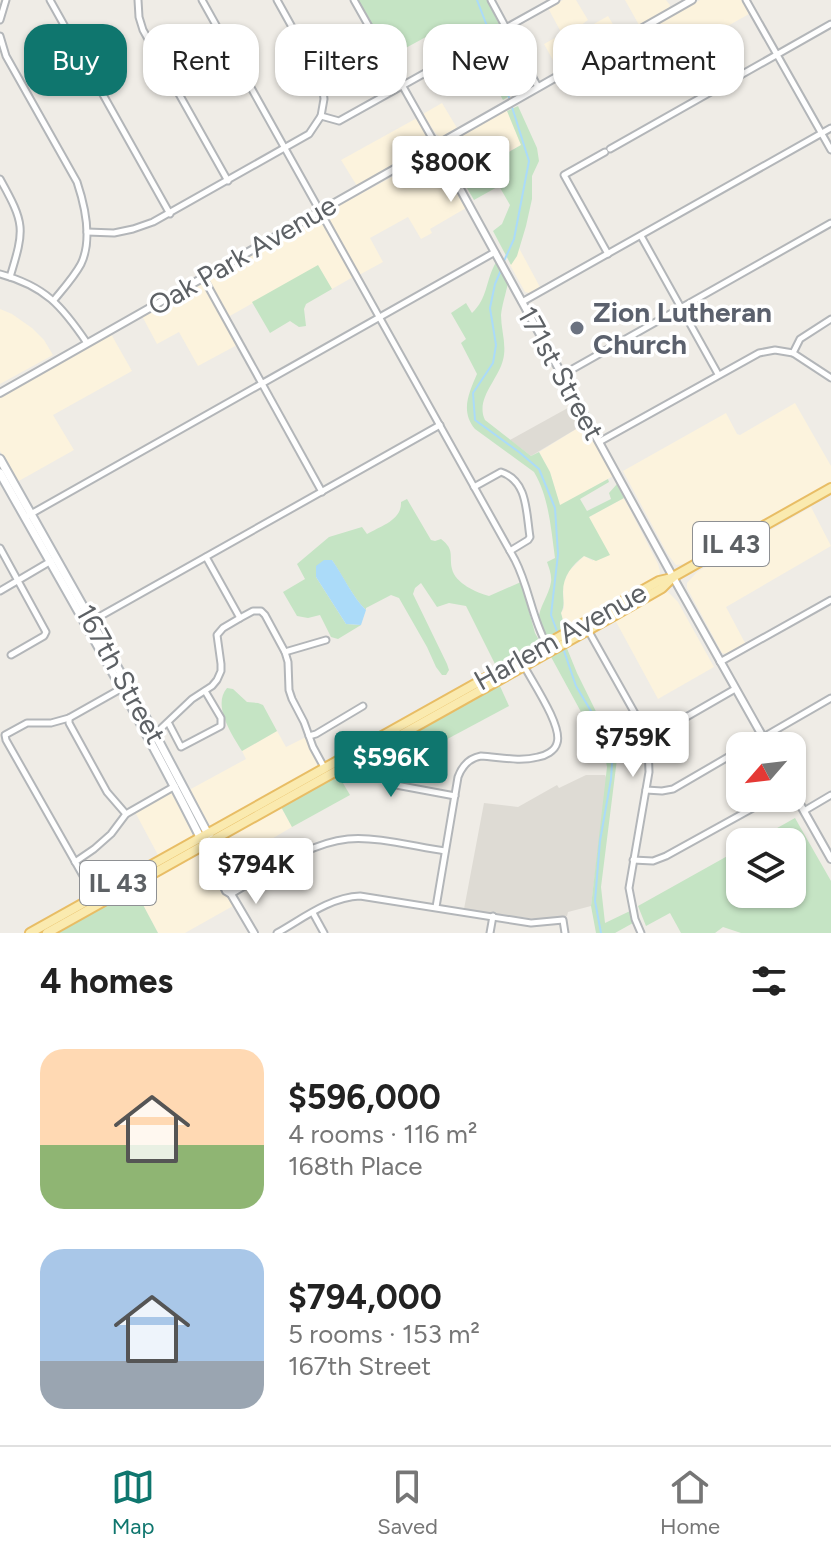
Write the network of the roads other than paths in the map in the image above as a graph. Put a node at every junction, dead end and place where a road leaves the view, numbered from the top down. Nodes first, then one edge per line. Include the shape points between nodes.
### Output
1 (6, 0) edge
2 (50, 0) edge
3 (138, 0) edge
4 (202, 0) edge
5 (277, 0) edge
6 (354, 0) edge
7 (491, 0) edge
8 (556, 0) edge
9 (692, 0) edge
10 (746, 0) edge
11 (0, 20) edge
12 (368, 24) edge
13 (504, 24) edge
14 (513, 24) edge
15 (831, 24) edge
16 (0, 36) edge
17 (777, 55) junction
18 (538, 87) joint
19 (407, 94) edge
20 (383, 96) edge
21 (321, 116) junction
22 (831, 128) edge
23 (822, 134) junction
24 (436, 145) junction
25 (285, 149) junction
26 (831, 150) edge
27 (0, 179) edge
28 (228, 181) junction
29 (320, 211) junction
30 (170, 214) junction
31 (831, 223) edge
32 (87, 232) junction
33 (641, 236) junction
34 (495, 252) junction
35 (608, 254) junction
36 (199, 270) dead end
37 (0, 274) edge
38 (10, 277) junction
39 (204, 277) junction
40 (54, 300) junction
41 (522, 302) junction
42 (681, 309) junction
43 (380, 318) junction
44 (831, 319) edge
45 (87, 343) junction
46 (793, 353) junction
47 (562, 375) junction
48 (718, 375) junction
49 (831, 378) edge
50 (263, 384) junction
51 (0, 393) edge
52 (440, 425) junction
53 (599, 442) junction
54 (0, 459) edge
55 (0, 473) edge
56 (474, 487) junction
57 (831, 488) edge
58 (322, 492) junction
59 (28, 516) junction
60 (0, 548) edge
61 (510, 551) junction
62 (206, 557) junction
63 (54, 560) junction
64 (673, 577) junction
65 (18, 580) junction
66 (0, 591) edge
67 (831, 600) edge
68 (240, 618) junction
69 (88, 622) junction
70 (586, 626) junction
71 (326, 640) dead end
72 (557, 642) junction
73 (285, 652) junction
74 (11, 655) dead end
75 (522, 662) junction
76 (720, 662) junction
77 (125, 686) junction
78 (735, 689) junction
79 (205, 691) junction
80 (831, 698) edge
81 (363, 706) dead end
82 (69, 718) junction
83 (169, 724) junction
84 (760, 732) edge
85 (772, 732) edge
86 (309, 736) junction
87 (152, 737) junction
88 (647, 737) junction
89 (366, 748) junction
90 (726, 758) edge
91 (326, 771) junction
92 (178, 784) junction
93 (646, 790) junction
94 (831, 795) edge
95 (455, 796) junction
96 (806, 810) edge
97 (746, 812) edge
98 (805, 812) edge
99 (126, 814) junction
100 (205, 839) junction
101 (445, 851) junction
102 (831, 859) edge
103 (633, 860) junction
104 (75, 862) junction
105 (90, 888) dead end
106 (231, 894) junction
107 (436, 907) junction
108 (313, 913) junction
109 (493, 916) junction
110 (30, 933) edge
111 (47, 933) edge
112 (254, 933) edge
113 (277, 933) edge
114 (324, 933) edge
115 (490, 933) edge
116 (565, 933) edge
117 (641, 933) edge

1 - 11 street
2 - 30 street
3 - 28 street via 143,30
4 - 25 street
5 - 21 street via 320,77
6 - 12 street, 171st Street
7 - 13 street
8 - 14 street
9 - 18 street, Oak Park Avenue
10 - 17 street
15 - 17 street
16 - 32 street via 6,56 77,182
17 - 23 street
17 - 35 street via 564,175
18 - 24 street, Oak Park Avenue
19 - 24 street, 171st Street
20 - 21 street via 339,121
21 - 25 street via 309,134
22 - 23 street
23 - 26 street
23 - 33 street
24 - 29 street, Oak Park Avenue
24 - 34 street, 171st Street
25 - 28 street
25 - 29 street
27 - 38 street via 21,226
28 - 30 street
29 - 39 street, Oak Park Avenue
29 - 43 street
30 - 32 street via 124,231
31 - 42 street
32 - 40 street via 83,261
33 - 35 street
33 - 42 street
34 - 41 street, 171st Street
34 - 43 street
35 - 41 street
36 - 39 street
37 - 38 street
38 - 40 street
39 - 45 street, Oak Park Avenue
39 - 50 street
40 - 45 street
41 - 47 street, 171st Street
42 - 47 street
42 - 48 street
43 - 50 street
43 - 52 street
44 - 46 street via 800,339
45 - 51 street, Oak Park Avenue
46 - 48 street via 759,353
46 - 49 street
47 - 53 street, 171st Street
48 - 53 street
50 - 58 street
50 - 59 street
52 - 56 street
52 - 58 street
53 - 64 street, 171st Street
54 - 59 main road, 167th Street
55 - 59 main road, 167th Street
56 - 61 street
56 - 61 street via 505,472 523,491 530,537
57 - 64 main road, Harlem Avenue / IL 43
58 - 62 street
59 - 63 main road, 167th Street
60 - 65 street
61 - 72 street via 538,627
62 - 68 street
62 - 69 street
63 - 65 street
63 - 69 main road, 167th Street
64 - 70 main road, Harlem Avenue / IL 43
64 - 76 street, 171st Street
65 - 66 street
65 - 74 street via 46,632
67 - 76 street
68 - 73 street via 263,612
68 - 79 street via 217,635 221,671
69 - 77 main road, 167th Street
70 - 72 main road, Harlem Avenue / IL 43
70 - 88 street
71 - 73 street
72 - 75 main road, Harlem Avenue / IL 43
73 - 86 street via 289,690
75 - 89 main road, Harlem Avenue / IL 43
75 - 95 street via 561,743 527,759 475,757 463,767
76 - 78 street, 171st Street
77 - 82 street
77 - 87 main road, 167th Street
78 - 84 street, 171st Street
78 - 88 street
79 - 83 street
79 - 83 street via 221,726 181,747
80 - 85 street
81 - 86 street
82 - 99 street via 107,792
82 - 104 street via 27,723 5,735
83 - 87 street
86 - 91 street
87 - 92 main road, 167th Street
88 - 93 street
89 - 91 main road, Harlem Avenue / IL 43
89 - 95 street via 380,772 396,785
90 - 93 street via 673,789
91 - 100 main road, Harlem Avenue / IL 43
92 - 99 street
92 - 100 main road, 167th Street
93 - 103 street
94 - 96 street
95 - 101 street
97 - 103 street via 666,856
98 - 102 street
99 - 104 street via 111,834
100 - 106 street, 167th Street
100 - 110 main road, Harlem Avenue / IL 43
100 - 111 main road, Harlem Avenue / IL 43
101 - 106 street via 370,840 335,841
101 - 107 street
103 - 117 street via 630,897
104 - 105 street
106 - 112 street, 167th Street
107 - 108 street via 353,896
107 - 109 street
108 - 113 street
108 - 114 street
109 - 115 street
109 - 116 street via 531,923 563,920

